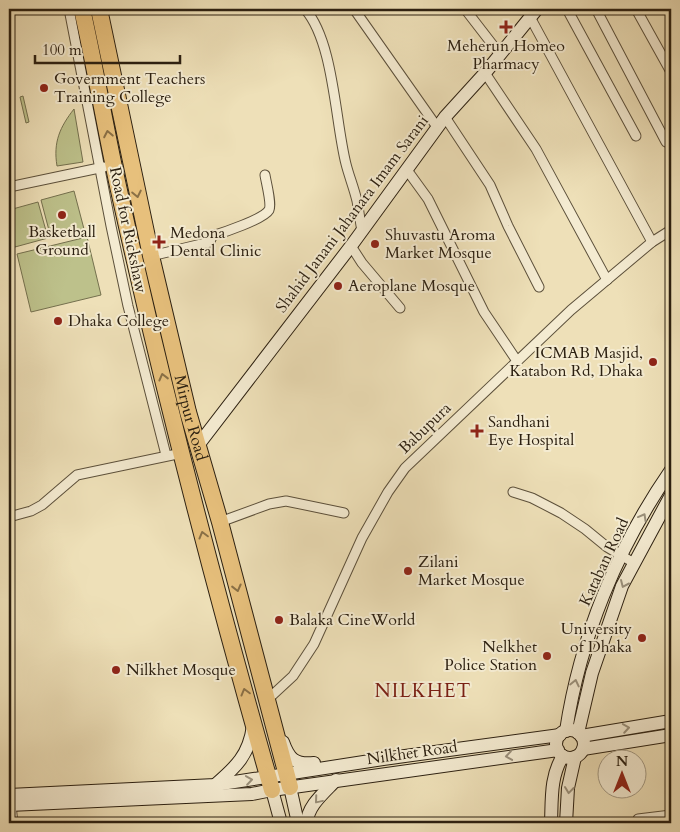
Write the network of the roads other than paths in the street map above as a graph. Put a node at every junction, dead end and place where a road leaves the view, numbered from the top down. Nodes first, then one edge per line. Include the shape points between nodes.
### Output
1 (69, 9) edge
2 (82, 9) edge
3 (99, 9) edge
4 (305, 9) edge
5 (354, 9) edge
6 (465, 9) edge
7 (567, 9) edge
8 (596, 9) edge
9 (636, 9) edge
10 (534, 13) edge
11 (499, 53) junction
12 (671, 72) edge
13 (485, 73) junction
14 (441, 122) junction
15 (636, 136) dead end
16 (666, 142) dead end
17 (130, 161) junction
18 (106, 167) junction
19 (407, 170) junction
20 (265, 175) dead end
21 (9, 187) edge
22 (671, 230) edge
23 (362, 231) junction
24 (652, 242) junction
25 (351, 246) junction
26 (151, 256) junction
27 (607, 280) junction
28 (539, 287) dead end
29 (400, 308) dead end
30 (517, 361) junction
31 (198, 444) junction
32 (174, 454) junction
33 (671, 470) edge
34 (513, 492) dead end
35 (671, 495) edge
36 (344, 513) dead end
37 (9, 517) edge
38 (220, 522) junction
39 (621, 556) junction
40 (634, 563) junction
41 (267, 704) junction
42 (671, 721) edge
43 (253, 723) junction
44 (571, 734) junction
45 (671, 735) edge
46 (569, 753) junction
47 (383, 759) junction
48 (288, 780) junction
49 (336, 780) junction
50 (270, 783) junction
51 (215, 785) junction
52 (9, 801) edge
53 (671, 815) edge
54 (638, 820) dead end
55 (13, 823) edge
56 (281, 823) edge
57 (298, 823) edge
58 (307, 823) edge
59 (551, 823) edge
60 (566, 823) edge

1 - 18 street, Road for Rickshaw
18 -> 2 highway, Mirpur Road
3 - 17 highway, Mirpur Road
4 - 23 street via 320,37 331,77
5 - 14 street
6 - 11 street
7 - 15 street
8 - 16 street
9 - 12 street
10 - 11 main road, Shahid Janani Jahanara Imam Sarani
10 - 24 street
11 - 13 main road, Shahid Janani Jahanara Imam Sarani
13 - 14 main road, Shahid Janani Jahanara Imam Sarani
13 - 27 street via 536,149
14 - 19 main road, Shahid Janani Jahanara Imam Sarani
14 - 28 street via 490,186
17 - 18 highway
17 -> 26 highway, Mirpur Road
18 - 21 street
18 - 32 highway, Mirpur Road
19 - 23 main road, Shahid Janani Jahanara Imam Sarani
19 - 30 street via 428,199 484,312
20 - 26 street via 270,205 264,215 212,236 210,242
22 - 24 street, Babupura
23 - 25 main road, Shahid Janani Jahanara Imam Sarani
24 - 27 street, Babupura
25 - 29 street
25 - 31 main road, Shahid Janani Jahanara Imam Sarani
26 - 31 highway, Mirpur Road
27 - 30 street, Babupura
30 - 41 street, Babupura via 396,480 362,538 314,644 293,676
31 - 38 highway, Mirpur Road
32 - 37 street via 77,475 42,505
43 -> 32 highway, Mirpur Road
39 -> 33 main road, Kataban Road
34 - 39 street via 562,513
35 - 40 main road, Kataban Road
36 - 38 street via 286,501
38 -> 41 highway, Mirpur Road
39 - 40 street
44 -> 39 main road, Kataban Road via 575,683 602,597
40 -> 44 main road, Kataban Road via 622,586
41 - 47 main road via 275,714 284,744 294,761 305,764 373,756
41 - 48 highway, Mirpur Road
44 -> 42 main road, Nilkhet Road
43 - 50 highway, Mirpur Road
43 - 51 main road via 241,762
44 - 46 main road via 557,742
44 - 46 main road via 584,742
44 - 47 main road, Nilkhet Road
45 - 46 main road, Nilkhet Road
46 -> 49 main road, Nilkhet Road
46 - 59 main road via 558,763 552,786
46 -> 60 main road
47 - 48 main road, Nilkhet Road
48 - 49 main road, Nilkhet Road
48 - 50 main road, Nilkhet Road
48 - 57 main road, Mirpur Road
49 -> 58 main road via 314,803
51 -> 50 main road
50 - 52 main road via 252,794
50 - 56 main road, Mirpur Road
51 - 52 main road
52 - 55 street
53 - 54 street

